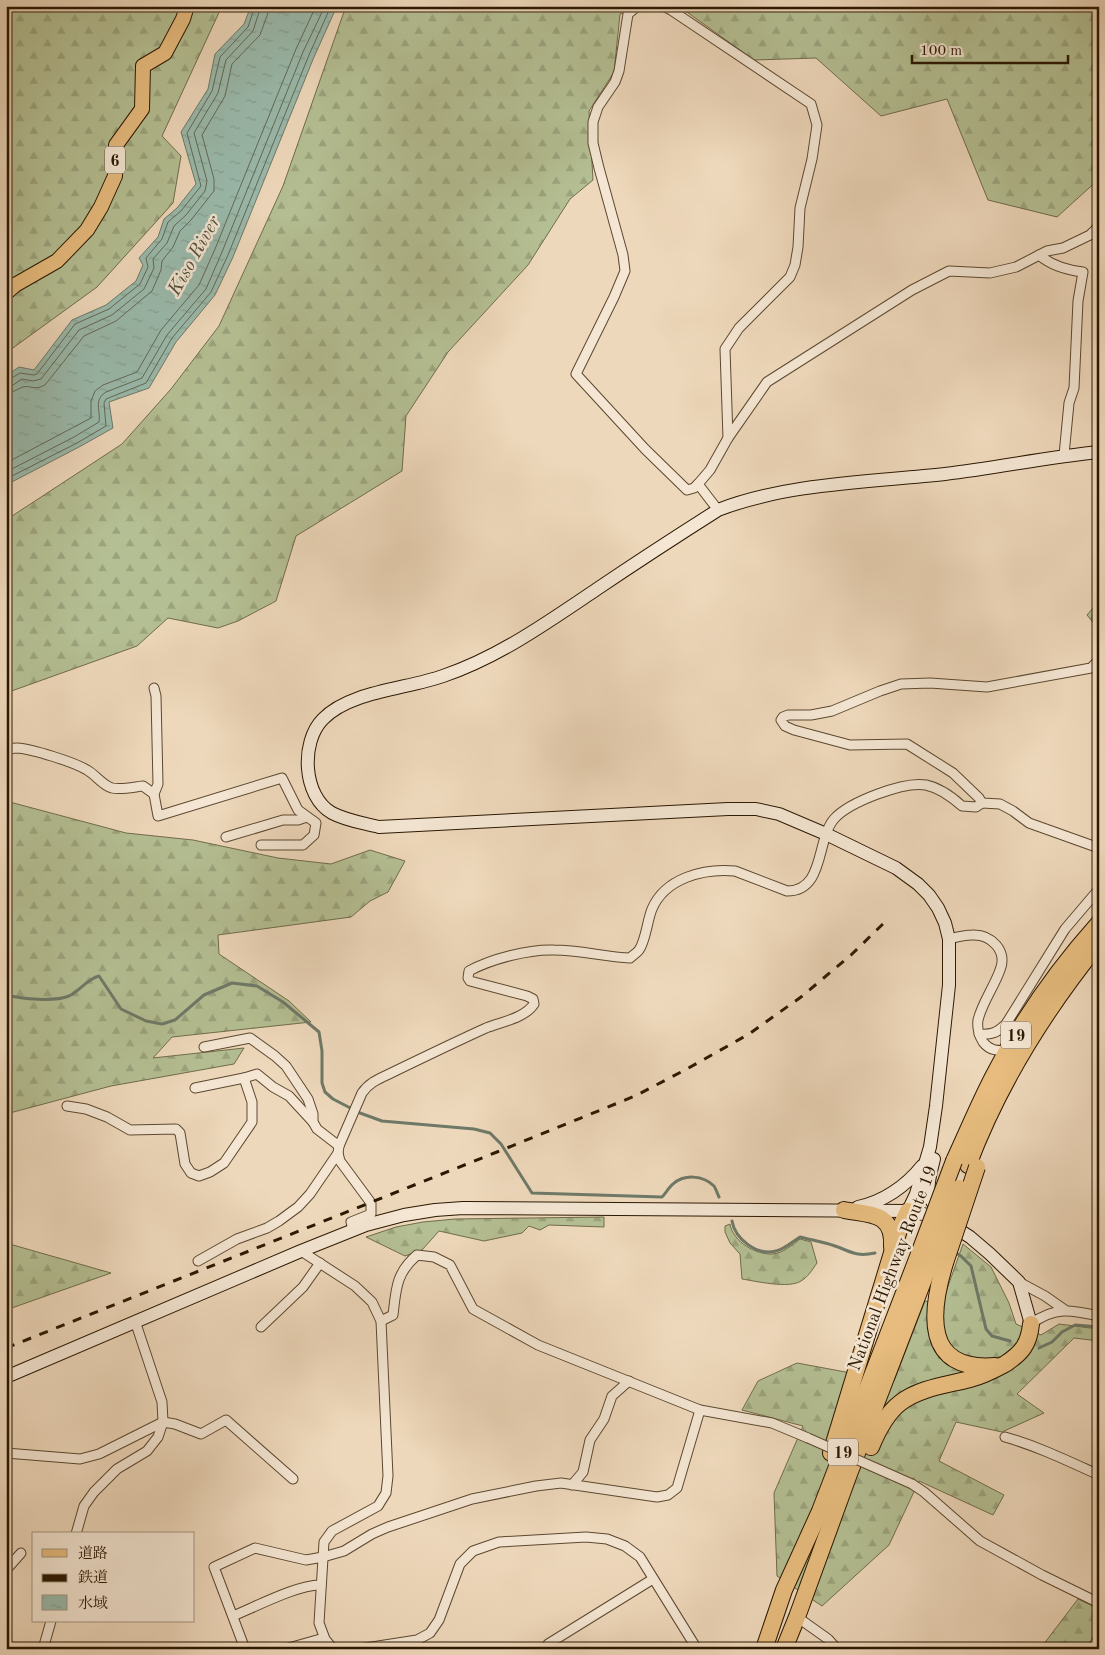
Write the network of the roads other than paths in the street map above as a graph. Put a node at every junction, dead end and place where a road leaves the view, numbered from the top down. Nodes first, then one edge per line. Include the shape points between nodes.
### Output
1 (187, 6) edge
2 (639, 6) edge
3 (663, 6) edge
4 (1099, 226) edge
5 (1039, 255) junction
6 (6, 293) edge
7 (728, 438) junction
8 (1099, 452) edge
9 (1064, 455) junction
10 (698, 484) junction
11 (718, 510) junction
12 (1099, 660) edge
13 (154, 688) dead end
14 (6, 752) edge
15 (154, 794) junction
16 (982, 804) junction
17 (331, 813) junction
18 (307, 817) junction
19 (316, 823) junction
20 (826, 834) junction
21 (226, 837) dead end
22 (261, 845) dead end
23 (1099, 848) edge
24 (1099, 888) edge
25 (1099, 923) edge
26 (949, 938) junction
27 (1099, 943) edge
28 (979, 1034) junction
29 (204, 1048) dead end
30 (1008, 1050) junction
31 (244, 1078) junction
32 (195, 1088) dead end
33 (66, 1106) dead end
34 (313, 1122) junction
35 (930, 1147) junction
36 (338, 1149) junction
37 (926, 1162) junction
38 (966, 1164) junction
39 (844, 1210) junction
40 (908, 1211) junction
41 (353, 1230) junction
42 (975, 1241) junction
43 (301, 1251) junction
44 (892, 1254) junction
45 (932, 1258) junction
46 (198, 1260) dead end
47 (320, 1263) junction
48 (1019, 1282) junction
49 (1065, 1310) junction
50 (1099, 1316) edge
51 (135, 1321) junction
52 (381, 1321) junction
53 (1031, 1324) junction
54 (261, 1327) dead end
55 (1002, 1365) junction
56 (6, 1376) edge
57 (628, 1381) junction
58 (700, 1410) junction
59 (162, 1422) junction
60 (1005, 1437) dead end
61 (6, 1453) edge
62 (1099, 1475) edge
63 (293, 1479) dead end
64 (572, 1485) junction
65 (77, 1532) edge
66 (21, 1553) dead end
67 (323, 1557) junction
68 (6, 1570) edge
69 (814, 1571) junction
70 (653, 1579) junction
71 (321, 1585) junction
72 (784, 1590) junction
73 (1099, 1603) edge
74 (233, 1616) junction
75 (797, 1617) junction
76 (51, 1622) edge
77 (1099, 1637) edge
78 (324, 1638) junction
79 (43, 1649) edge
80 (244, 1649) edge
81 (285, 1649) edge
82 (333, 1649) edge
83 (359, 1649) edge
84 (546, 1649) edge
85 (697, 1649) edge
86 (764, 1649) edge
87 (784, 1649) edge
88 (837, 1649) edge
89 (1092, 1649) edge

1 - 6 main road, 6 via 165,53 144,66 142,109 116,145 115,176 87,230 57,261
2 - 10 street via 628,14 618,71 598,107 594,122 597,160 625,271 576,374 687,490
3 - 7 street via 802,97 811,104 817,124 800,208 795,265 790,276 739,328 725,349
4 - 5 street via 1090,235
5 - 7 street via 1016,267 990,273 949,271 912,290 767,382
5 - 9 street via 1056,266 1083,272 1078,301 1074,388 1069,403
7 - 10 street
8 - 9 street
9 - 11 street via 948,473 797,490 758,497
10 - 11 street
11 - 17 street via 505,648 462,670 345,704 323,719 315,731 308,755 309,782 318,800
12 - 16 street via 1091,668 987,687 901,684 832,712 788,715 781,720 794,730 850,745 907,744 954,773
13 - 15 street via 158,784
14 - 15 street via 16,748 45,755 88,770 115,789 143,786
15 - 18 street via 158,816 282,778 298,810
16 - 20 street via 962,806 937,789 912,784 843,810 832,821
16 - 23 street via 1000,804 1029,823
17 - 19 street
17 - 20 street via 379,827 756,809 779,814
18 - 19 street
18 - 21 street via 283,820
19 - 22 street via 314,835 304,845
20 - 26 street via 896,868 918,884 938,908
20 - 36 street via 812,877 795,891 787,891 735,870 704,872 669,885 652,909 640,949 630,958 552,949 497,960 469,971 470,981 527,996 533,999 534,1004 531,1009 373,1081 362,1094
24 - 28 street via 1065,929 1006,1024 998,1032
25 - 30 highway, National Highway Route 19 / 19 via 1056,974
26 - 28 street via 973,934 986,937 996,943 1001,952 1001,968 978,1021
26 - 35 street via 949,985
27 - 38 highway, National Highway Route 19 / 19 via 1052,1005 1006,1079
28 - 30 street via 990,1048
29 - 34 street via 250,1038 286,1066 308,1099
30 - 38 highway, National Highway Route 19 / 19 via 978,1108
31 - 32 street
31 - 33 street via 252,1102 252,1122 224,1163 199,1176 190,1173 185,1164 180,1133 176,1129 130,1130 86,1109
31 - 34 street via 257,1074 288,1096
34 - 36 street
35 - 37 street
35 - 42 street via 934,1157 929,1184 932,1203 966,1227
36 - 41 street via 340,1161 371,1203 371,1214 351,1222
36 - 46 street via 298,1207 267,1228 237,1239
37 - 39 street via 892,1193 867,1205
37 - 40 street
38 - 45 highway, National Highway Route 19 / 19, bridge
38 - 45 highway, 19, bridge
39 - 40 street
39 - 41 street via 463,1208 404,1215
39 - 44 highway via 875,1216 888,1223 892,1234
40 - 42 street via 945,1221
40 - 44 highway, 19
41 - 43 street
42 - 48 street
43 - 47 street
43 - 51 street
44 - 72 highway, 19 via 830,1456
45 - 55 highway, 19 via 938,1288 934,1307 939,1342 961,1363 983,1367
45 - 69 highway, National Highway Route 19 / 19
45 - 72 highway, National Highway Route 19 / 19
47 - 52 street via 355,1286 372,1302
47 - 54 street via 303,1287
48 - 49 street
48 - 53 street
49 - 50 street
49 - 53 street via 1048,1313
51 - 56 street
51 - 59 street via 162,1402
52 - 57 street via 393,1315 396,1283 406,1264 417,1255 434,1257 450,1265 474,1309 538,1345
52 - 67 street via 388,1476 386,1494 378,1506 332,1531 324,1542
53 - 55 highway via 1027,1341 1018,1355
55 - 69 highway, 19 via 972,1379 912,1395 890,1413 878,1429 844,1519
57 - 58 street
57 - 64 street via 612,1396 604,1419 590,1440 583,1472
58 - 64 street via 677,1488 668,1495 657,1497
58 - 73 street, bridge via 772,1423 912,1484 980,1541
59 - 61 street via 99,1454 80,1459
59 - 63 street via 201,1434 226,1420
59 - 65 street via 158,1436 147,1451 117,1469 94,1492 84,1506
60 - 62 street
64 - 67 street via 536,1486 472,1499 388,1527 344,1551
66 - 68 street
67 - 71 street
67 - 74 street via 306,1560 255,1548 214,1567
69 - 75 highway, National Highway Route 19 / 19
70 - 83 street via 640,1557 607,1539 586,1537 499,1542 473,1551 460,1564 439,1620 430,1633 417,1640
70 - 84 street via 580,1623 548,1644
70 - 85 street
71 - 74 street via 281,1596
71 - 78 street via 319,1623
72 - 86 highway, National Highway Route 19 / 19
74 - 80 street
75 - 87 highway, National Highway Route 19 / 19
75 - 88 street
76 - 79 street
77 - 89 street
78 - 81 street
78 - 82 street

